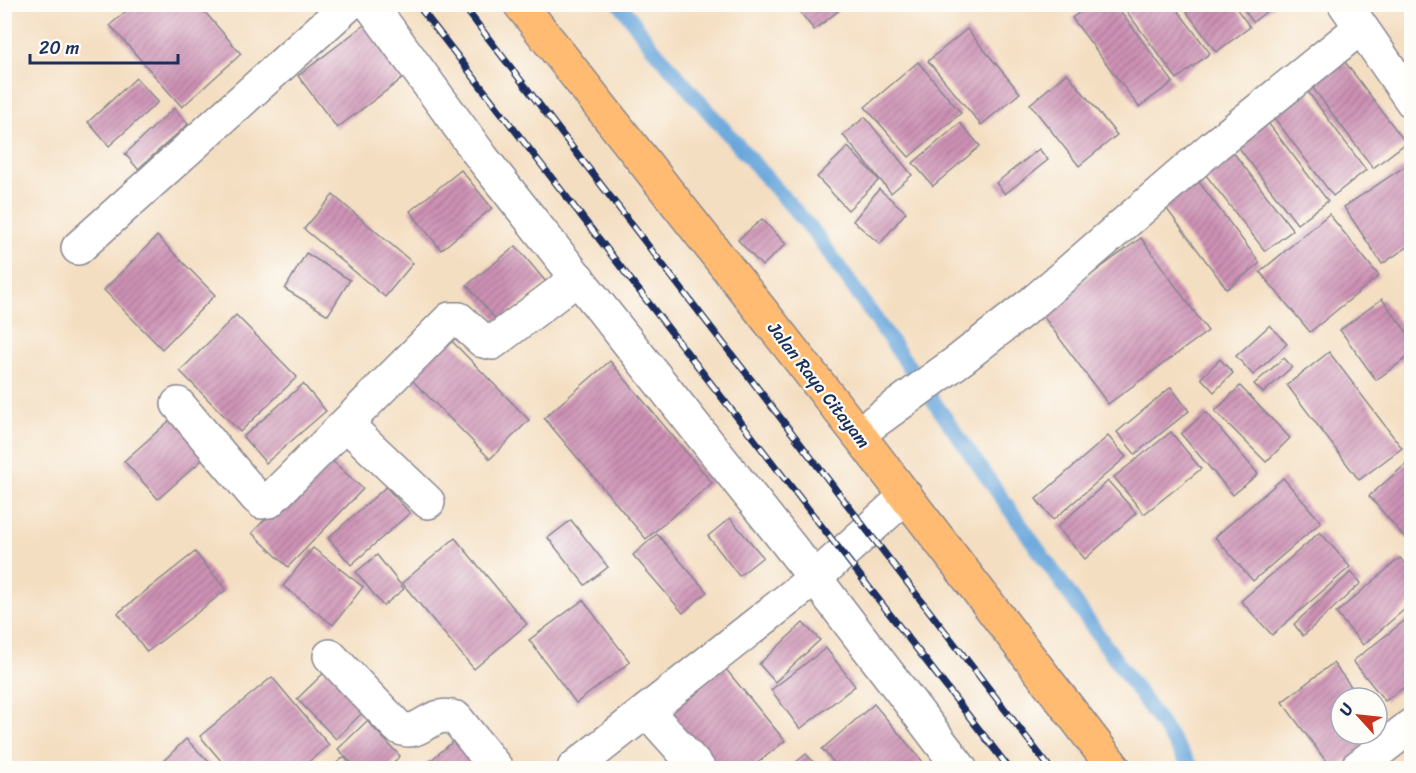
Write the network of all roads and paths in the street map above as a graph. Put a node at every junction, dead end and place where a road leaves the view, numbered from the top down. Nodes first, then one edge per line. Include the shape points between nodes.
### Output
1 (349, 4) edge
2 (370, 4) edge
3 (520, 4) edge
4 (1352, 16) edge
5 (1412, 101) edge
6 (78, 248) dead end
7 (578, 278) junction
8 (178, 404) dead end
9 (346, 424) junction
10 (858, 434) junction
11 (906, 496) junction
12 (428, 502) dead end
13 (814, 578) junction
14 (330, 656) dead end
15 (646, 711) junction
16 (1412, 725) edge
17 (496, 768) edge
18 (574, 768) edge
19 (698, 768) edge
20 (960, 768) edge
21 (1114, 768) edge
22 (1357, 768) edge

1 - 6 street
2 - 7 street via 483,159
3 - 10 main road, Jalan Raya Citayam
4 - 5 street
4 - 10 street via 1215,145 1036,300
7 - 9 street via 492,343 483,341 459,319 450,319
7 - 13 street
8 - 9 street via 262,502 269,501
9 - 12 street
10 - 11 main road, Jalan Raya Citayam
11 - 13 street
11 - 21 main road, Jalan Raya Citayam
13 - 15 street
13 - 20 street
14 - 17 street via 398,727 412,731 436,717 456,718
15 - 18 street
15 - 19 street
16 - 22 street

